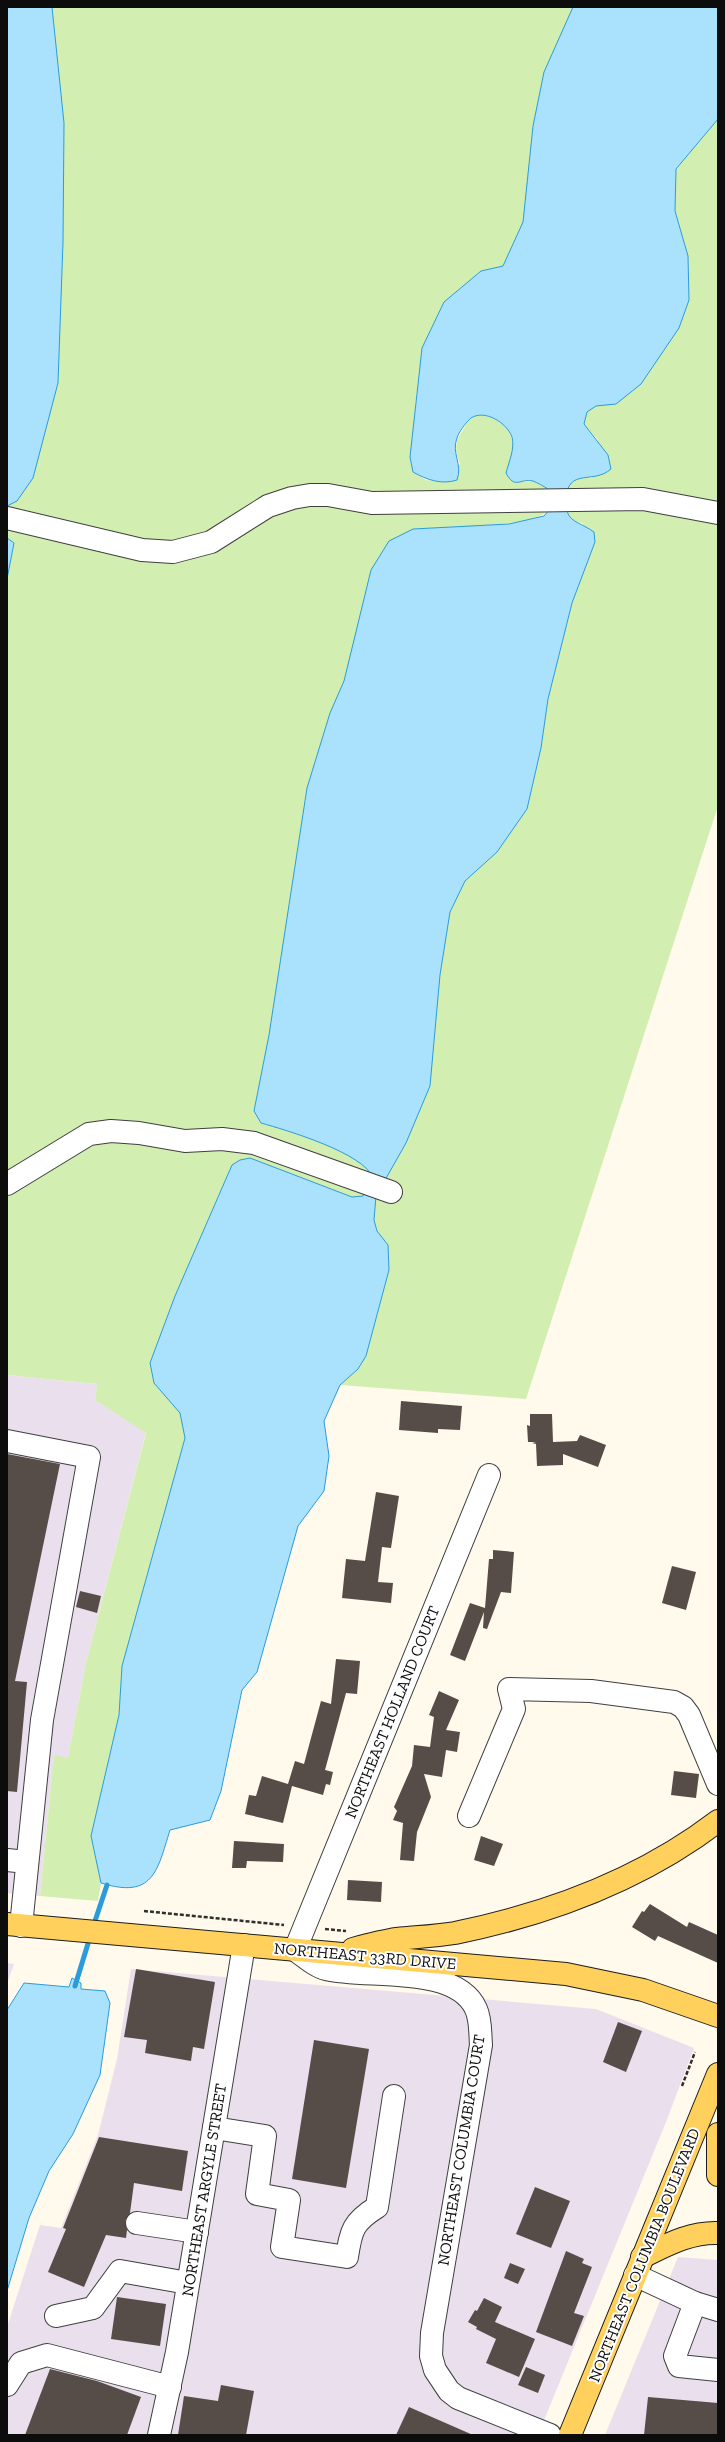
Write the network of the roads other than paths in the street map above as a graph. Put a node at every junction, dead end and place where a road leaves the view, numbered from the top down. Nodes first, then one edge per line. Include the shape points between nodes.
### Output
1 (718, 513) edge
2 (7, 518) edge
3 (7, 1184) edge
4 (391, 1192) dead end
5 (7, 1441) edge
6 (489, 1475) dead end
7 (718, 1784) edge
8 (469, 1816) dead end
9 (718, 1821) edge
10 (17, 1861) edge
11 (14, 1925) edge
12 (244, 1945) junction
13 (295, 1950) junction
14 (332, 1953) junction
15 (718, 2016) edge
16 (718, 2074) edge
17 (394, 2096) dead end
18 (214, 2128) junction
19 (718, 2134) edge
20 (718, 2175) edge
21 (138, 2223) dead end
22 (197, 2232) junction
23 (718, 2233) edge
24 (639, 2266) junction
25 (188, 2283) junction
26 (695, 2303) junction
27 (718, 2310) edge
28 (56, 2316) dead end
29 (718, 2370) edge
30 (7, 2385) edge
31 (170, 2387) junction
32 (159, 2435) edge
33 (550, 2435) edge
34 (570, 2435) edge

1 - 2 street via 643,499 372,503 346,496 310,495 268,506 212,542 173,552 142,550
3 - 4 street via 89,1134 111,1131 185,1141 243,1141
5 - 10 street via 89,1457
6 - 13 street, NORTHEAST HOLLAND COURT
7 - 8 street via 689,1715 683,1707 674,1702 583,1690 509,1689 514,1709
9 - 14 main road via 662,1859 579,1897 477,1928 396,1939
10 - 11 street
11 - 12 main road, NORTHEAST 33RD DRIVE
12 - 13 main road, NORTHEAST 33RD DRIVE
12 - 18 street, NORTHEAST ARGYLE STREET
13 - 14 main road, NORTHEAST 33RD DRIVE
13 - 33 street, NORTHEAST COLUMBIA COURT via 325,1969 440,1980 466,1993 476,2008 480,2019 480,2045 432,2333 431,2356 442,2384 458,2398
14 - 15 main road, NORTHEAST 33RD DRIVE via 566,1974 643,1990
16 - 24 main road, NORTHEAST COLUMBIA BOULEVARD
17 - 18 street via 377,2207 361,2217 350,2231 347,2257 282,2246 289,2200 257,2194 266,2136
18 - 22 street, NORTHEAST ARGYLE STREET
19 - 20 main road
21 - 22 street
22 - 25 street, NORTHEAST ARGYLE STREET
23 - 24 main road via 705,2233 680,2239
24 - 26 street
24 - 34 main road, NORTHEAST COLUMBIA BOULEVARD
25 - 28 street via 120,2271 93,2308
25 - 31 street, NORTHEAST ARGYLE STREET
26 - 27 street
26 - 29 street via 675,2356 679,2366
30 - 31 street via 21,2363 47,2355
31 - 32 street, NORTHEAST ARGYLE STREET

